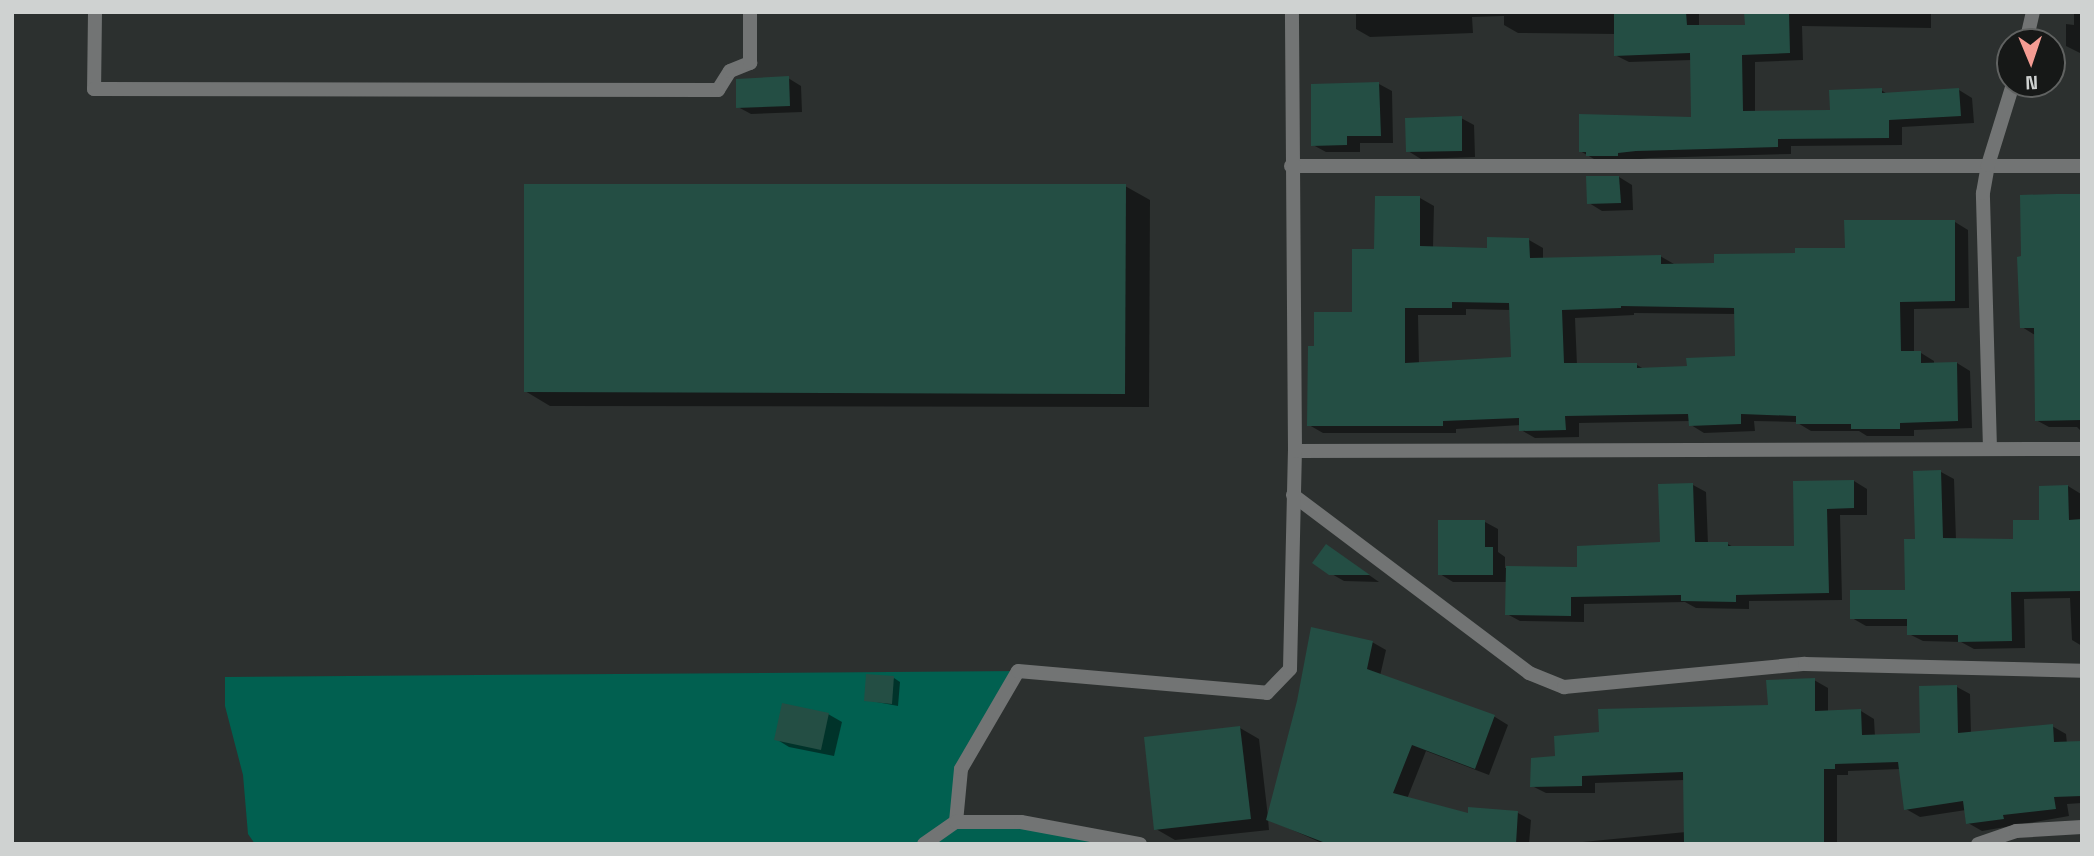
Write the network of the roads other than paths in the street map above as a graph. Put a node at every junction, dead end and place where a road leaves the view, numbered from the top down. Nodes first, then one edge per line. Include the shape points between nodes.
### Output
1 (95, 12) edge
2 (750, 12) edge
3 (1292, 12) edge
4 (2009, 98) edge
5 (1988, 165) junction
6 (1292, 166) junction
7 (2082, 166) edge
8 (1990, 449) junction
9 (2082, 449) edge
10 (1295, 451) junction
11 (1293, 495) junction
12 (2082, 671) edge
13 (956, 822) junction
14 (2082, 827) edge
15 (925, 844) edge
16 (1139, 844) edge
17 (1978, 844) edge

1 - 2 street via 94,89 718,90 730,71 750,63
3 - 6 street
4 - 5 street
5 - 6 street
5 - 7 street
5 - 8 street via 1983,193
6 - 10 street
8 - 9 street
8 - 10 street
10 - 11 street
11 - 12 street via 1529,673 1564,687 1805,664
11 - 13 street via 1290,669 1267,693 1018,671 961,769
13 - 15 street
13 - 16 street via 1021,822
14 - 17 street via 2016,831

